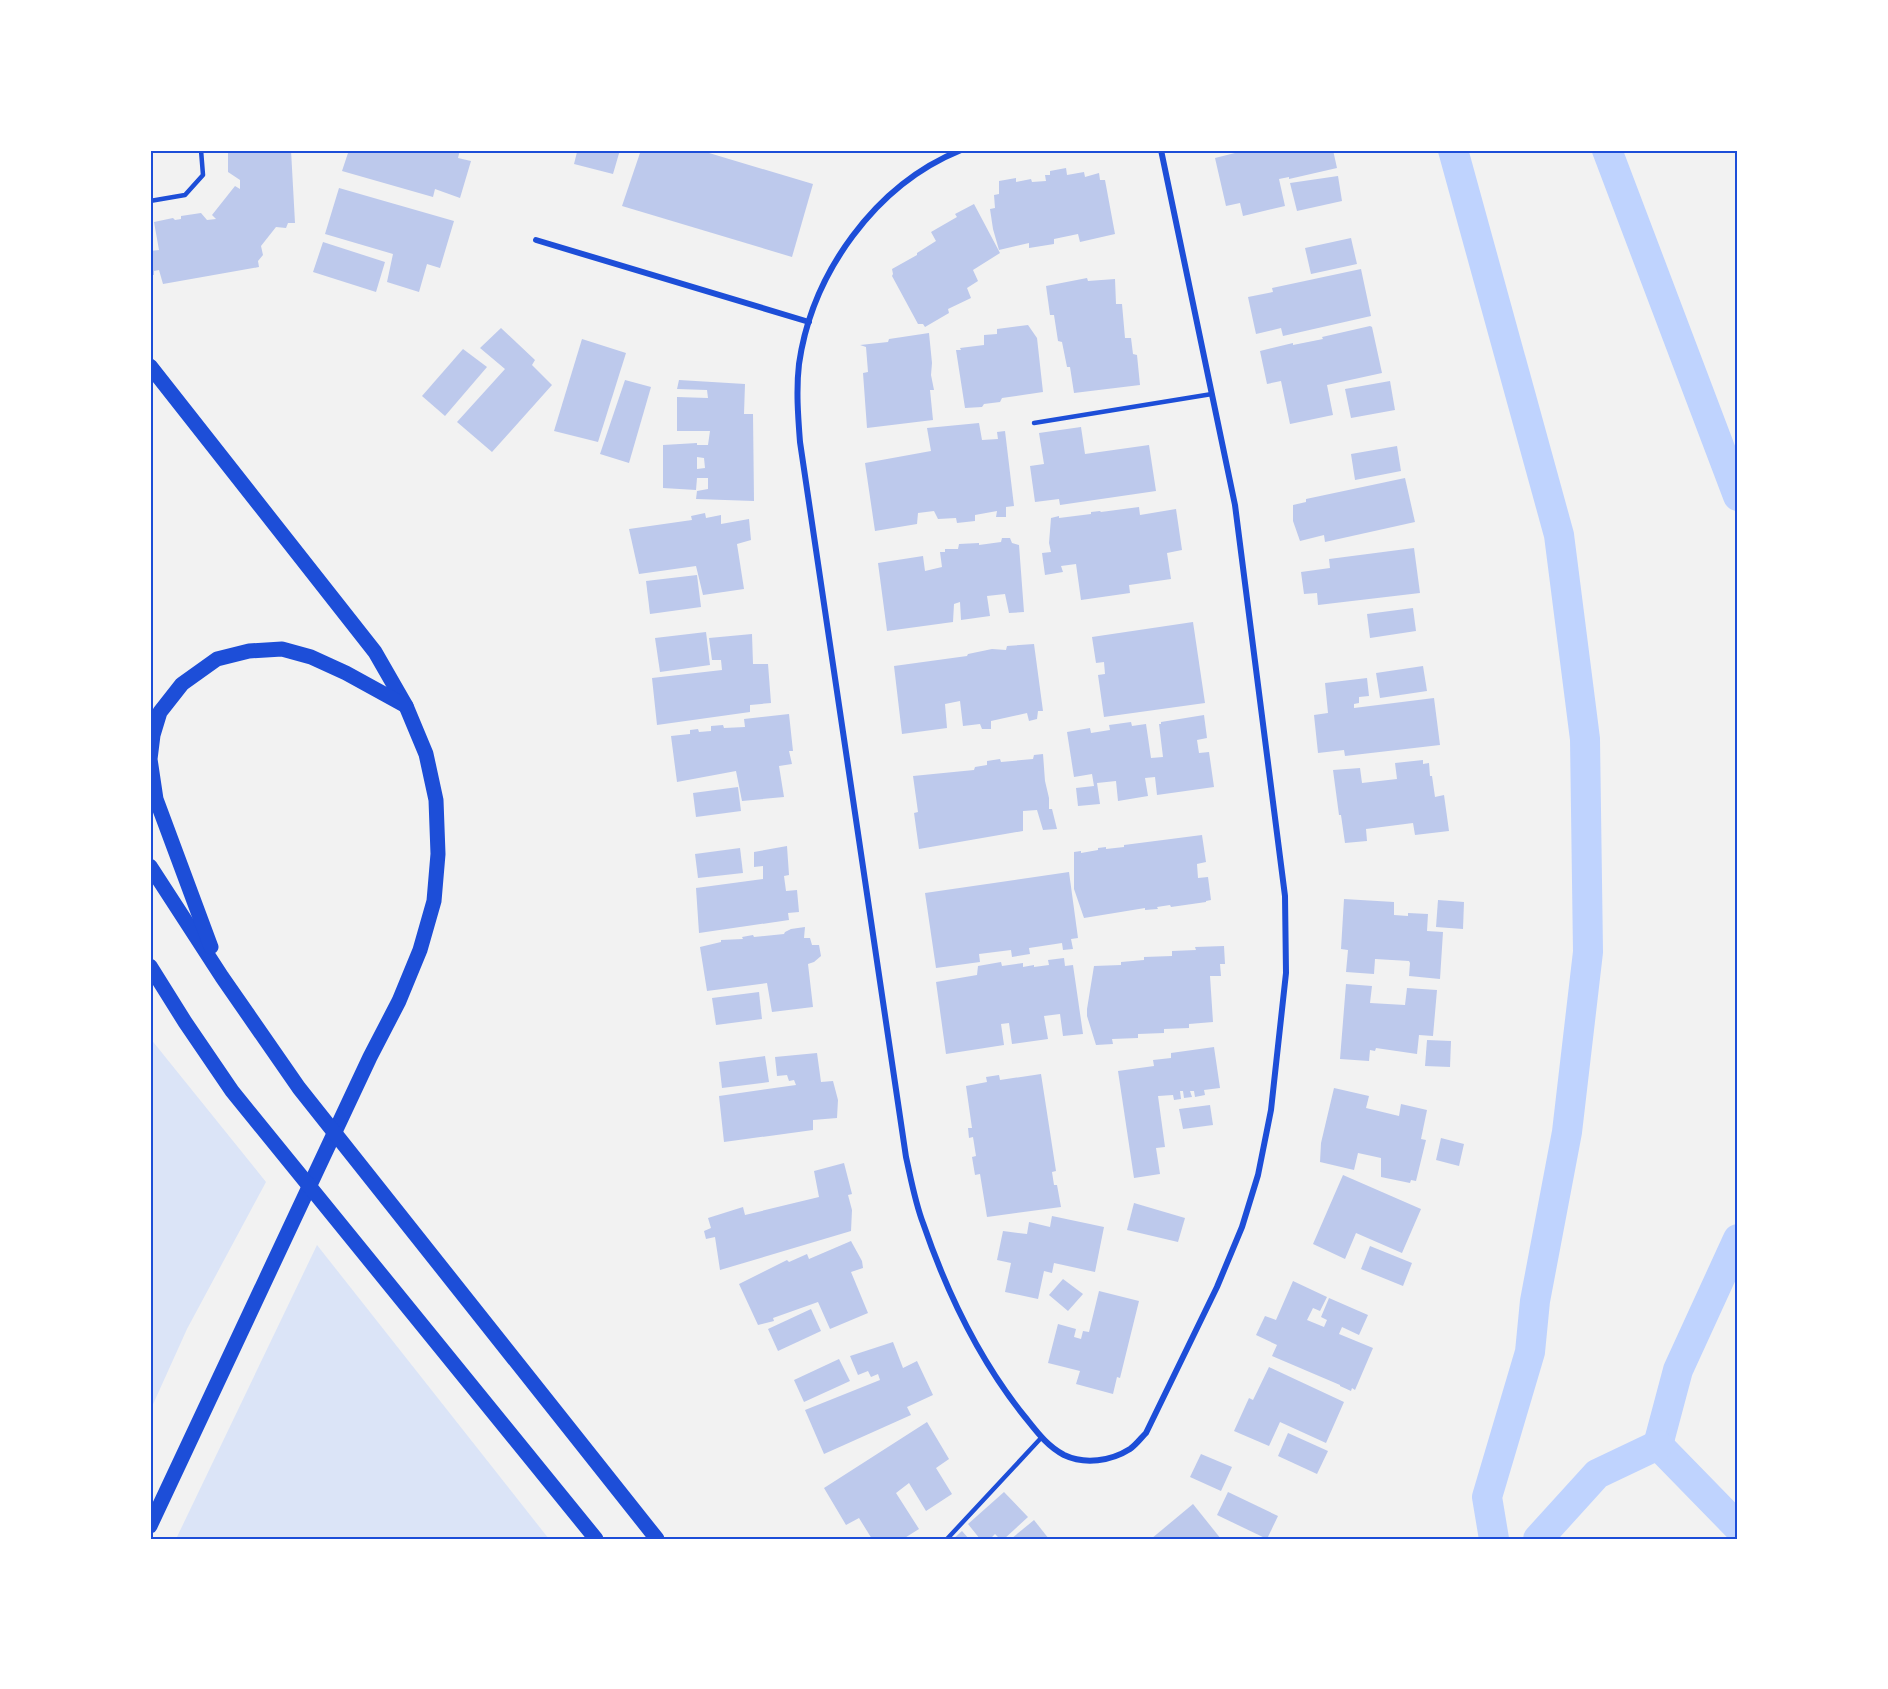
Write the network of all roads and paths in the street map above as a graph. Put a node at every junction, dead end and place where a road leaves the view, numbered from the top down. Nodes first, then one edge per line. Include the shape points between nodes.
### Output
1 (201, 150) edge
2 (961, 150) edge
3 (1161, 150) edge
4 (150, 201) edge
5 (536, 240) dead end
6 (809, 322) junction
7 (150, 366) edge
8 (1212, 394) junction
9 (1034, 423) dead end
10 (406, 706) junction
11 (150, 866) edge
12 (150, 966) edge
13 (222, 977) junction
14 (1041, 1438) junction
15 (150, 1526) edge
16 (596, 1539) edge
17 (657, 1539) edge
18 (947, 1539) edge

1 - 4 lane via 203,175 185,195
2 - 6 street via 911,178 878,206 829,272
3 - 8 street
5 - 6 street
6 - 14 street via 799,364 800,442 906,1157 922,1221 945,1282 979,1350
7 - 10 main road via 375,652
8 - 9 lane
8 - 14 street via 1244,566 1285,896 1286,973 1271,1110 1258,1175 1242,1227 1146,1433 1131,1448 1111,1458 1088,1461 1066,1456
10 - 13 main road via 311,657 282,649 249,651 217,659 182,684 160,712 150,759 156,799
10 - 15 main road via 426,754 436,800 438,855 434,901 420,950
11 - 13 main road
12 - 16 main road via 232,1091
13 - 17 main road via 298,1088
14 - 18 lane

